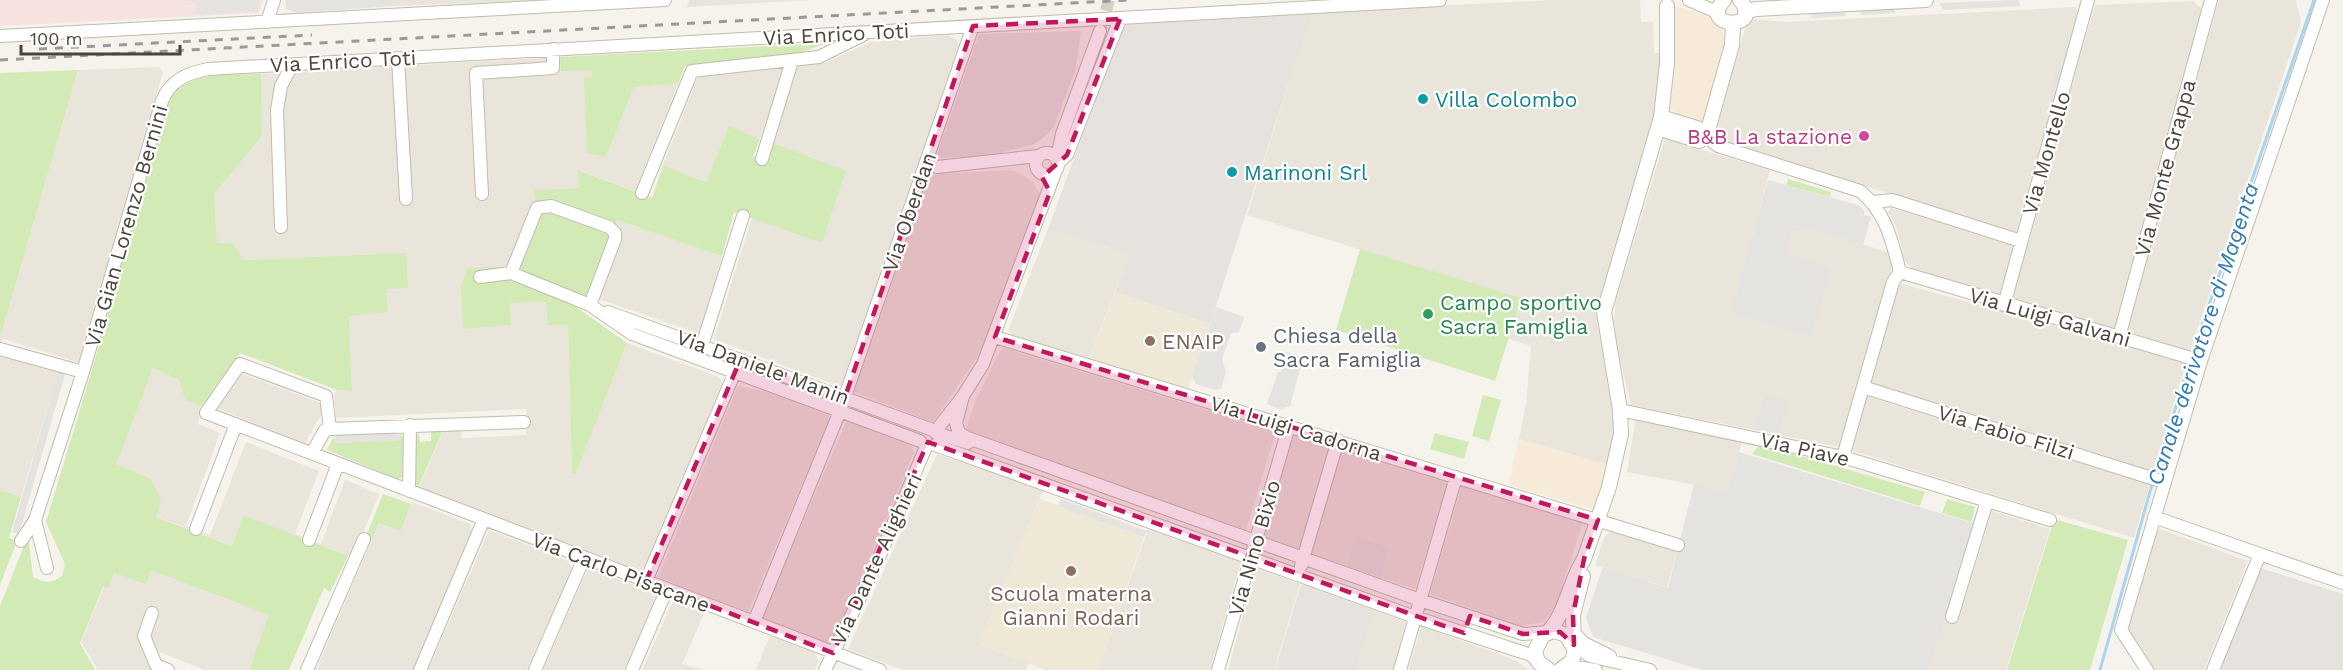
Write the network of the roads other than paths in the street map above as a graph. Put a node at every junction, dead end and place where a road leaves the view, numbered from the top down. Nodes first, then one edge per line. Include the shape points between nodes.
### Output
1 (274, 0) edge
2 (665, 0) edge
3 (1440, 0) edge
4 (1689, 0) edge
5 (1926, 0) edge
6 (2088, 0) edge
7 (2211, 0) edge
8 (2323, 0) edge
9 (578, 2) edge
10 (1719, 4) edge
11 (1743, 4) edge
12 (1666, 6) dead end
13 (1120, 19) junction
14 (267, 22) junction
15 (1733, 24) junction
16 (973, 26) junction
17 (1100, 31) tunnel mouth
18 (869, 32) junction
19 (0, 36) edge
20 (553, 49) junction
21 (398, 58) junction
22 (792, 61) junction
23 (292, 64) junction
24 (173, 83) joint
25 (1659, 122) junction
26 (1062, 134) junction
27 (1707, 134) junction
28 (1040, 155) junction
29 (762, 159) dead end
30 (1008, 160) junction
31 (926, 163) junction
32 (1057, 164) junction
33 (1038, 172) junction
34 (1050, 192) junction
35 (642, 193) dead end
36 (482, 194) dead end
37 (406, 199) dead end
38 (1873, 202) junction
39 (743, 216) dead end
40 (281, 227) dead end
41 (2021, 241) junction
42 (1900, 272) junction
43 (511, 273) junction
44 (480, 278) dead end
45 (2004, 305) junction
46 (592, 306) junction
47 (995, 337) junction
48 (2119, 337) junction
49 (703, 345) junction
50 (0, 349) edge
51 (741, 358) junction
52 (698, 359) junction
53 (2194, 359) junction
54 (83, 372) junction
55 (735, 373) junction
56 (1863, 387) junction
57 (963, 396) junction
58 (845, 397) junction
59 (1620, 410) junction
60 (840, 411) junction
61 (524, 422) dead end
62 (236, 424) junction
63 (410, 425) junction
64 (1288, 426) junction
65 (330, 429) junction
66 (931, 438) junction
67 (1338, 440) junction
68 (993, 448) junction
69 (312, 453) junction
70 (1843, 457) junction
71 (338, 464) junction
72 (1060, 472) junction
73 (1456, 477) junction
74 (2158, 479) junction
75 (1055, 488) junction
76 (410, 491) junction
77 (1987, 501) junction
78 (1159, 507) junction
79 (2154, 518) junction
80 (484, 519) junction
81 (35, 520) junction
82 (1598, 520) junction
83 (2050, 520) dead end
84 (1154, 524) junction
85 (196, 529) dead end
86 (364, 539) dead end
87 (309, 540) dead end
88 (21, 541) dead end
89 (1256, 541) junction
90 (1678, 545) dead end
91 (2260, 554) junction
92 (584, 558) junction
93 (1251, 558) junction
94 (1304, 558) junction
95 (1584, 559) junction
96 (47, 568) dead end
97 (1348, 574) junction
98 (1299, 575) junction
99 (646, 581) junction
100 (2343, 583) edge
101 (667, 589) junction
102 (1342, 591) junction
103 (1420, 600) junction
104 (152, 613) dead end
105 (1470, 616) junction
106 (1415, 617) junction
107 (1952, 617) dead end
108 (754, 622) junction
109 (1548, 632) junction
110 (1464, 633) junction
111 (1573, 639) junction
112 (833, 652) junction
113 (1542, 667) edge
114 (1564, 669) edge
115 (168, 670) edge
116 (307, 670) edge
117 (420, 670) edge
118 (535, 670) edge
119 (632, 670) edge
120 (825, 670) edge
121 (880, 670) edge
122 (1218, 670) edge
123 (1400, 670) edge
124 (1596, 670) edge
125 (1650, 670) edge
126 (2147, 670) edge
127 (2212, 670) edge

1 - 14 street
2 - 9 street
3 - 13 street, Via Enrico Toti
4 - 10 street
5 - 11 street via 1756,9
6 - 41 street, Via Montello
7 - 48 street, Via Monte Grappa
8 - 53 street
9 - 14 street
10 - 15 street via 1725,22
11 - 15 street via 1741,20
12 - 25 street via 1667,63
13 - 16 street, Via Enrico Toti
13 - 32 street, Via Dante Alighieri via 1067,155
14 - 19 street
15 - 27 street via 1732,45
16 - 18 street, Via Enrico Toti
16 - 31 street, Via Oberdan
17 - 26 street, Via Dante Alighieri
18 - 20 street, Via Enrico Toti
18 - 22 street via 819,57
20 - 21 street, Via Enrico Toti
20 - 36 street via 554,68 476,73
21 - 23 street, Via Enrico Toti
21 - 37 street
22 - 29 street
22 - 35 street via 692,71
23 - 24 street, Via Enrico Toti via 208,69 191,72
23 - 40 street via 281,86 277,110
24 - 54 street, Via Gian Lorenzo Bernini via 162,101
25 - 27 street
25 - 59 street via 1604,312
26 - 28 street, Via Dante Alighieri
26 - 32 street, Via Dante Alighieri
27 - 38 street via 1718,146 1860,191
28 - 30 street
28 - 32 street via 1049,153
28 - 33 street via 1035,163
30 - 31 street via 937,167
30 - 33 street
31 - 58 street, Via Oberdan
32 - 33 street via 1047,175
32 - 34 street, Via Dante Alighieri
33 - 34 street
34 - 47 street, Via Dante Alighieri
38 - 41 street via 1892,200
38 - 42 street via 1885,220
39 - 49 street
41 - 45 street, Via Montello
42 - 45 street, Via Luigi Galvani
42 - 56 street via 1893,282
43 - 44 street
43 - 46 street, Via Daniele Manin
43 - 46 street via 537,208 551,206 609,227 615,238
45 - 48 street, Via Luigi Galvani
46 - 49 street, Via Daniele Manin
46 - 52 street, Via Daniele Manin via 632,334
47 - 57 street, Via Dante Alighieri via 984,364
47 - 64 street, Via Luigi Cadorna
48 - 53 street, Via Luigi Galvani
49 - 51 street, Via Daniele Manin
49 - 52 street
50 - 54 street, Via Gian Lorenzo Bernini
51 - 55 street
51 - 58 street, Via Daniele Manin
52 - 55 street, Via Daniele Manin
53 - 74 street
54 - 81 street, Via Gian Lorenzo Bernini
55 - 60 street, Via Daniele Manin
55 - 99 street
56 - 70 street
56 - 74 street, Via Fabio Filzi
57 - 66 street, Via Dante Alighieri
57 - 68 street via 956,423 959,433
58 - 60 street, Via Oberdan
58 - 66 street, Via Daniele Manin
59 - 70 street, Via Piave
59 - 82 street via 1617,461
60 - 66 street, Via Daniele Manin
60 - 108 street, Via Oberdan
61 - 63 street
62 - 65 street, Via Carlo Pisacane via 206,413 240,364 326,396
62 - 69 street, Via Carlo Pisacane
62 - 85 street
63 - 65 street
63 - 76 street
64 - 67 street, Via Luigi Cadorna
64 - 89 street, Via Nino Bixio
65 - 69 street via 325,430
66 - 68 street
66 - 75 street
66 - 112 street, Via Dante Alighieri
67 - 73 street, Via Luigi Cadorna
67 - 94 street
68 - 72 street
69 - 71 street, Via Carlo Pisacane
70 - 77 street, Via Piave
71 - 76 street, Via Carlo Pisacane
71 - 87 street
72 - 75 street
72 - 78 street
73 - 82 street, Via Luigi Cadorna
73 - 103 street
74 - 79 street
75 - 84 street
76 - 80 street, Via Carlo Pisacane
77 - 83 street, Via Piave
77 - 107 street
78 - 84 street
78 - 89 street
79 - 91 street
79 - 126 street via 2121,630
80 - 92 street, Via Carlo Pisacane
80 - 117 street
81 - 88 street, Via Gian Lorenzo Bernini
81 - 96 street
82 - 90 street, Via Luigi Cadorna
82 - 95 street
84 - 93 street
86 - 116 street
89 - 93 street, Via Nino Bixio
89 - 94 street
91 - 100 street
91 - 127 street
92 - 99 street, Via Carlo Pisacane
92 - 118 street
93 - 98 street
93 - 122 street, Via Nino Bixio
94 - 97 street
94 - 98 street
95 - 109 street via 1562,611
95 - 111 street via 1573,615
97 - 102 street
97 - 103 street
98 - 102 street
99 - 101 street, Via Carlo Pisacane
101 - 108 street, Via Carlo Pisacane
101 - 119 street
102 - 106 street
103 - 105 street
103 - 106 street
104 - 115 street via 144,636 156,665
105 - 109 street via 1523,634
105 - 110 street
106 - 110 street
106 - 123 street
108 - 112 street, Via Carlo Pisacane
109 - 111 street
109 - 113 street via 1536,645
110 - 113 street via 1531,655
111 - 114 street via 1574,656
111 - 125 street via 1590,656
112 - 120 street, Via Dante Alighieri
112 - 121 street, Via Carlo Pisacane
114 - 124 street

